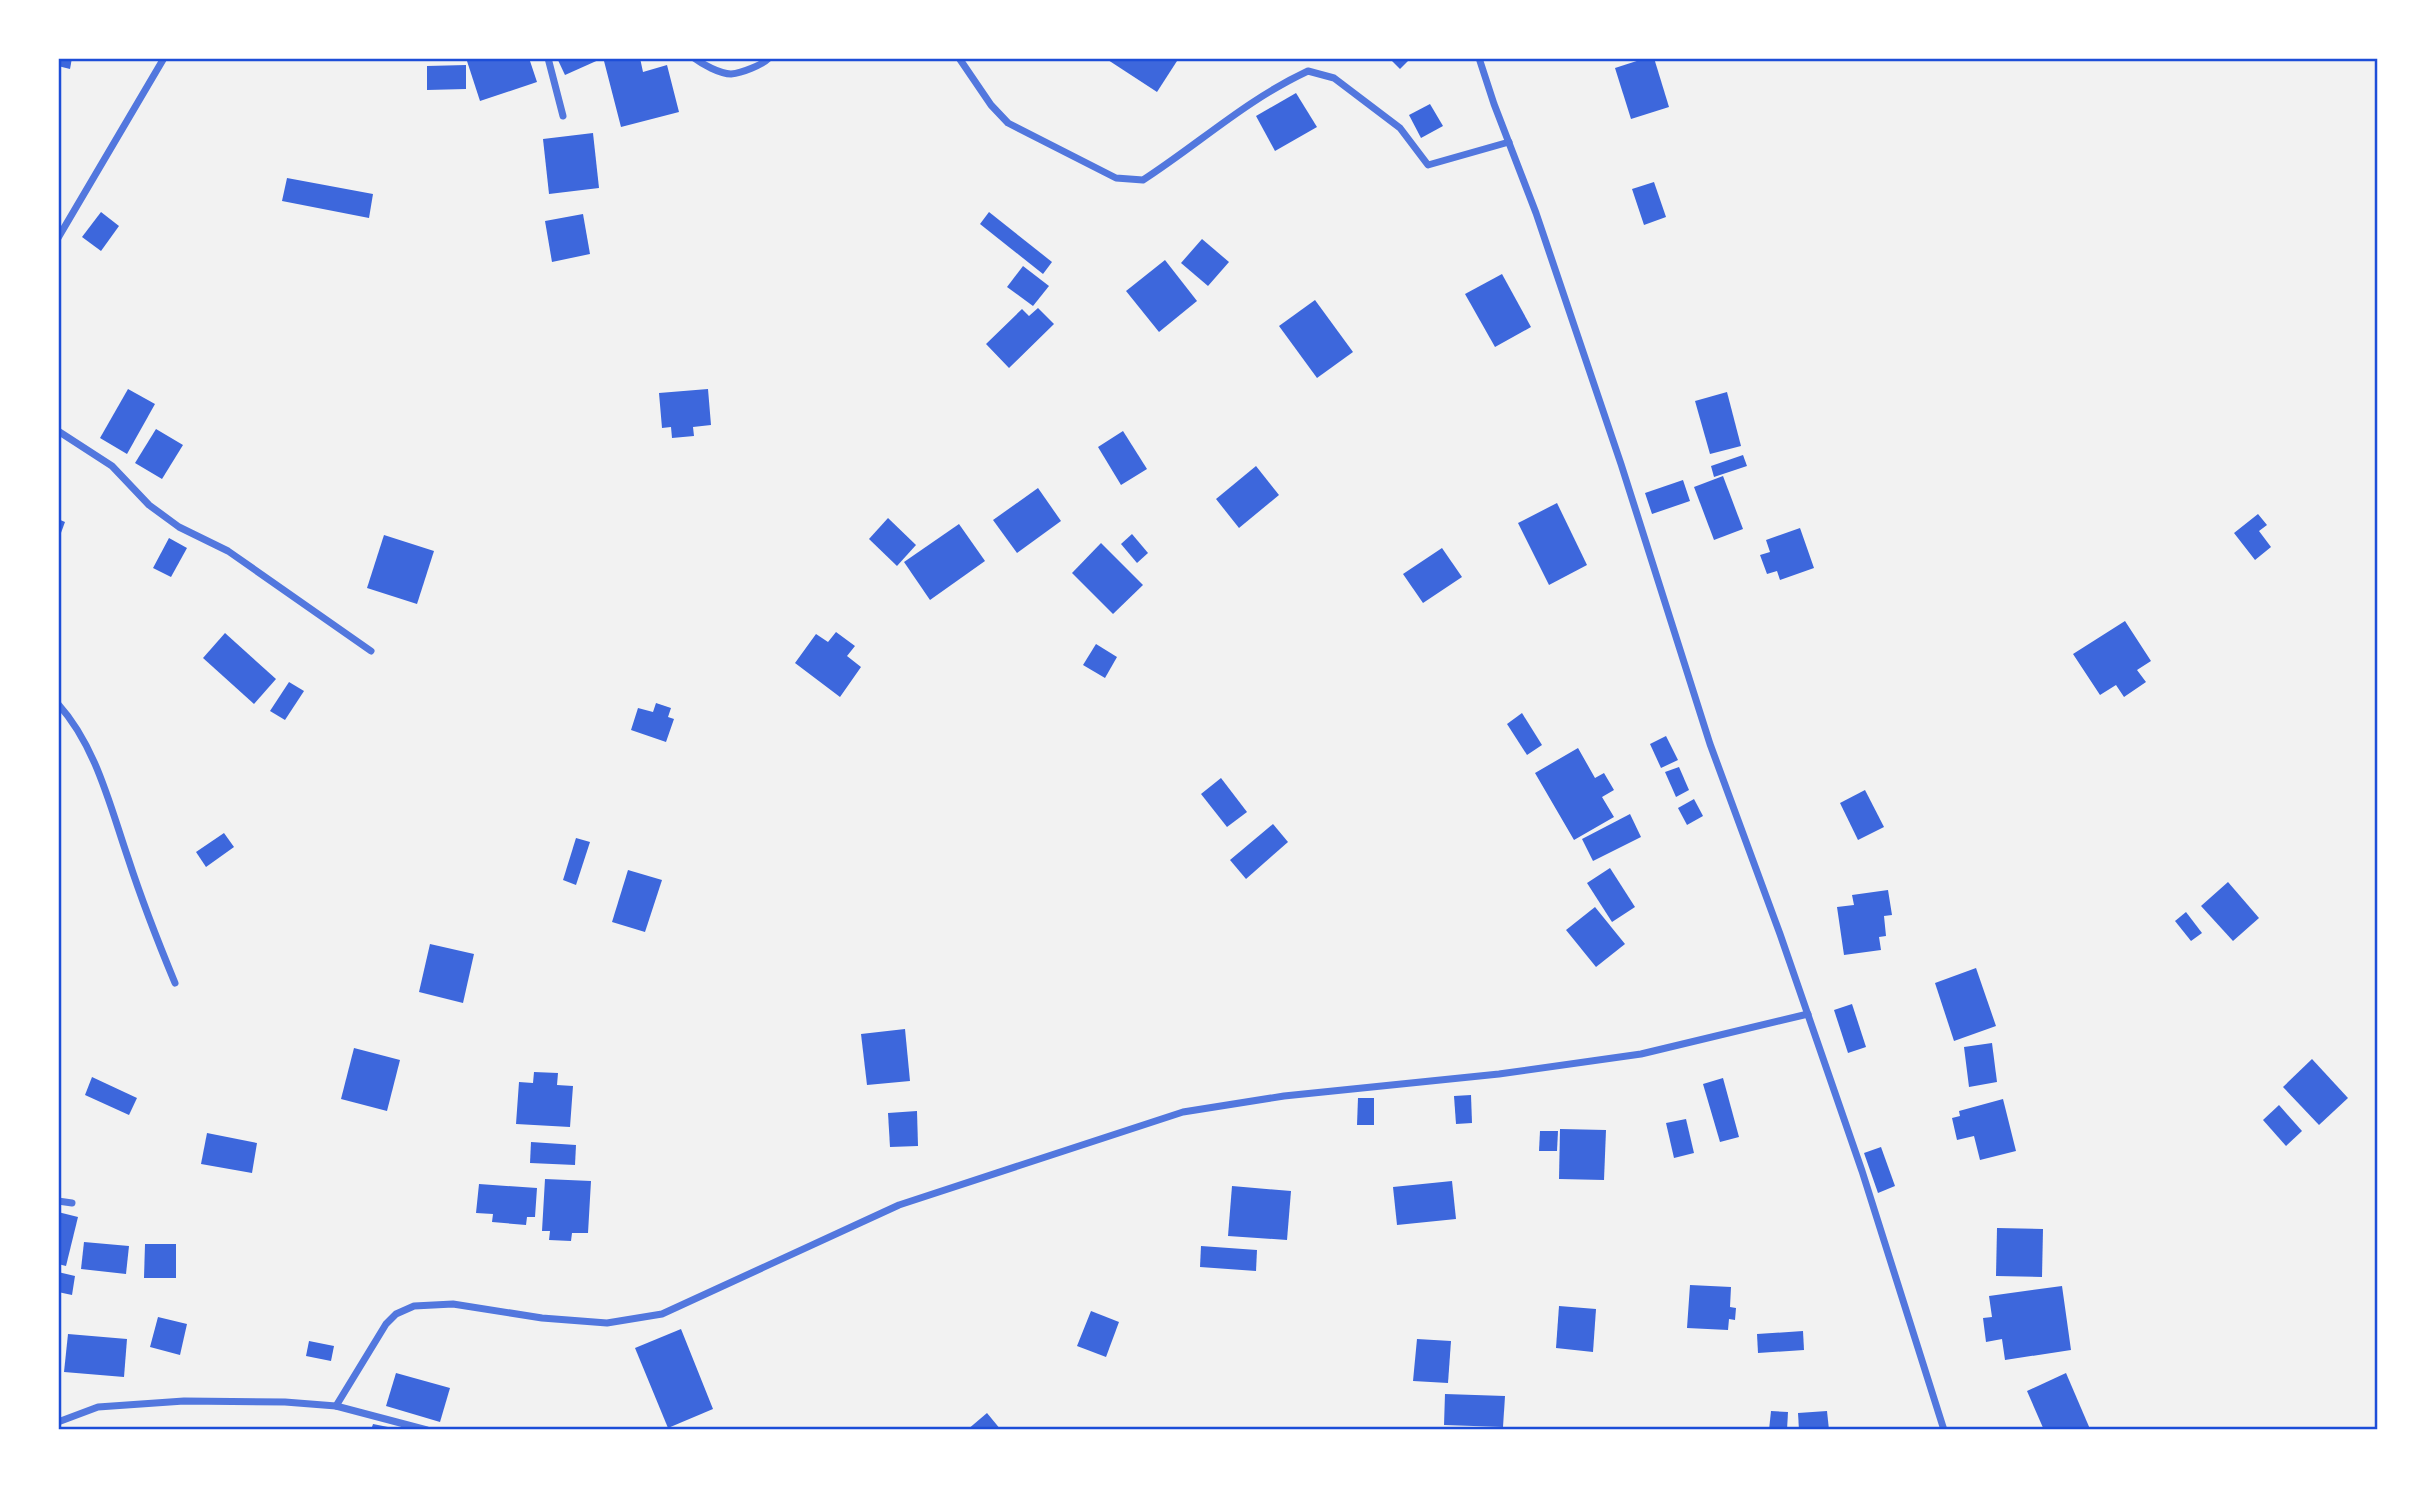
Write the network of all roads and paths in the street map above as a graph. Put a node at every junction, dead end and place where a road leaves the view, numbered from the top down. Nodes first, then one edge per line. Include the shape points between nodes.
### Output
1 (164, 58) edge
2 (548, 58) edge
3 (694, 58) edge
4 (769, 58) edge
5 (959, 58) edge
6 (1479, 58) edge
7 (564, 116) dead end
8 (1509, 142) junction
9 (58, 216) edge
10 (68, 220) junction
11 (58, 238) edge
12 (58, 431) edge
13 (371, 651) dead end
14 (58, 704) edge
15 (175, 983) dead end
16 (1808, 1014) junction
17 (58, 1201) edge
18 (72, 1203) dead end
19 (336, 1406) junction
20 (58, 1422) edge
21 (427, 1430) edge
22 (1944, 1430) edge

1 - 10 street
2 - 7 street
3 - 4 street via 730,74
5 - 8 street via 990,105 1008,123 1116,178 1143,180 1240,108 1308,71 1334,78 1400,128 1428,164
6 - 8 street
8 - 16 street via 1621,464 1710,744
9 - 10 street
10 - 11 street
12 - 13 street via 111,466 149,505 179,527 228,551
14 - 15 street via 74,722 96,766
16 - 19 street via 1641,1054 1183,1112 899,1205 662,1314 607,1323 453,1304 414,1306 386,1324
16 - 22 street
17 - 18 street
19 - 20 street via 172,1402 98,1407
19 - 21 street

